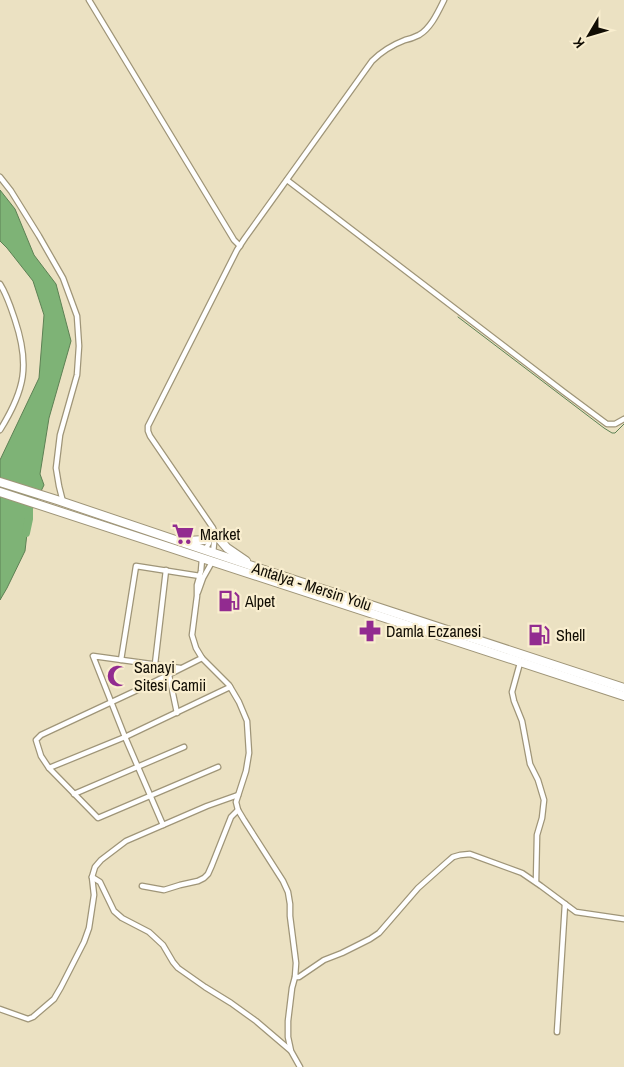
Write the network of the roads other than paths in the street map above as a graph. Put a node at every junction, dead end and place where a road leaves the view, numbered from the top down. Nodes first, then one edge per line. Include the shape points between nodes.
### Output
1 (89, 0) edge
2 (444, 0) edge
3 (0, 177) edge
4 (287, 180) junction
5 (240, 246) junction
6 (0, 284) edge
7 (624, 419) edge
8 (0, 430) edge
9 (0, 482) edge
10 (0, 492) edge
11 (60, 501) junction
12 (213, 532) junction
13 (180, 542) junction
14 (205, 550) junction
15 (214, 553) junction
16 (202, 558) junction
17 (212, 562) junction
18 (258, 568) junction
19 (166, 570) junction
20 (200, 576) junction
21 (197, 596) junction
22 (202, 658) junction
23 (120, 660) junction
24 (520, 663) junction
25 (155, 664) junction
26 (182, 668) junction
27 (169, 675) junction
28 (230, 687) junction
29 (624, 688) edge
30 (624, 696) edge
31 (112, 702) junction
32 (177, 713) junction
33 (125, 737) junction
34 (184, 747) dead end
35 (138, 766) junction
36 (218, 767) dead end
37 (49, 768) junction
38 (74, 794) junction
39 (238, 795) junction
40 (151, 796) junction
41 (238, 810) junction
42 (163, 824) junction
43 (92, 876) junction
44 (536, 882) junction
45 (142, 886) dead end
46 (565, 904) junction
47 (624, 919) edge
48 (295, 977) junction
49 (0, 1009) edge
50 (558, 1032) dead end
51 (291, 1051) junction
52 (300, 1067) edge

1 - 5 street
2 - 4 street via 424,31 387,48 372,61
3 - 11 street via 63,278 77,316 78,375 60,435 56,468
4 - 5 street
4 - 7 street via 607,424
5 - 12 street via 148,426 150,436
6 - 8 street via 21,338 24,361 19,394
9 - 11 highway, Antalya - Mersin Yolu
10 - 16 highway, Antalya - Mersin Yolu
11 - 13 highway, Antalya - Mersin Yolu
12 - 13 highway via 205,540
12 - 14 street
12 - 15 street
12 - 18 highway via 232,552
13 - 14 highway, Antalya - Mersin Yolu
14 - 15 highway, Antalya - Mersin Yolu
14 - 16 highway
15 - 17 highway
15 - 18 highway, Antalya - Mersin Yolu
16 - 17 highway, Antalya - Mersin Yolu
16 - 20 street
17 - 21 street
17 - 24 highway, Antalya - Mersin Yolu
18 - 29 highway, Antalya - Mersin Yolu
19 - 20 street
19 - 23 street via 136,566
19 - 25 street
20 - 21 street
21 - 22 street via 192,635
22 - 26 street
22 - 28 street
23 - 25 street
23 - 31 street via 93,656
24 - 30 highway, Antalya - Mersin Yolu
24 - 44 street via 512,692 522,721 530,764 544,800 537,836
25 - 26 street
26 - 27 street
27 - 31 street
27 - 32 street
28 - 32 street
28 - 39 street via 247,721 249,740 246,771
31 - 33 street
31 - 37 street via 36,740
32 - 33 street
33 - 35 street
33 - 37 street
34 - 35 street
35 - 38 street
35 - 40 street
36 - 40 street
37 - 38 street
38 - 40 street via 98,818
39 - 41 street
39 - 42 street
40 - 42 street
41 - 45 street via 231,817 204,878 164,890
41 - 48 street via 288,892
42 - 43 street via 126,841 101,860
43 - 49 street via 94,895 89,928 54,999 28,1019
43 - 51 street via 100,882 114,911 149,932 163,945 178,968 256,1020
44 - 46 street
44 - 48 street via 522,873 470,854 453,857 418,888 379,934
46 - 47 street via 576,912
46 - 50 street
48 - 51 street via 288,1021
51 - 52 street

